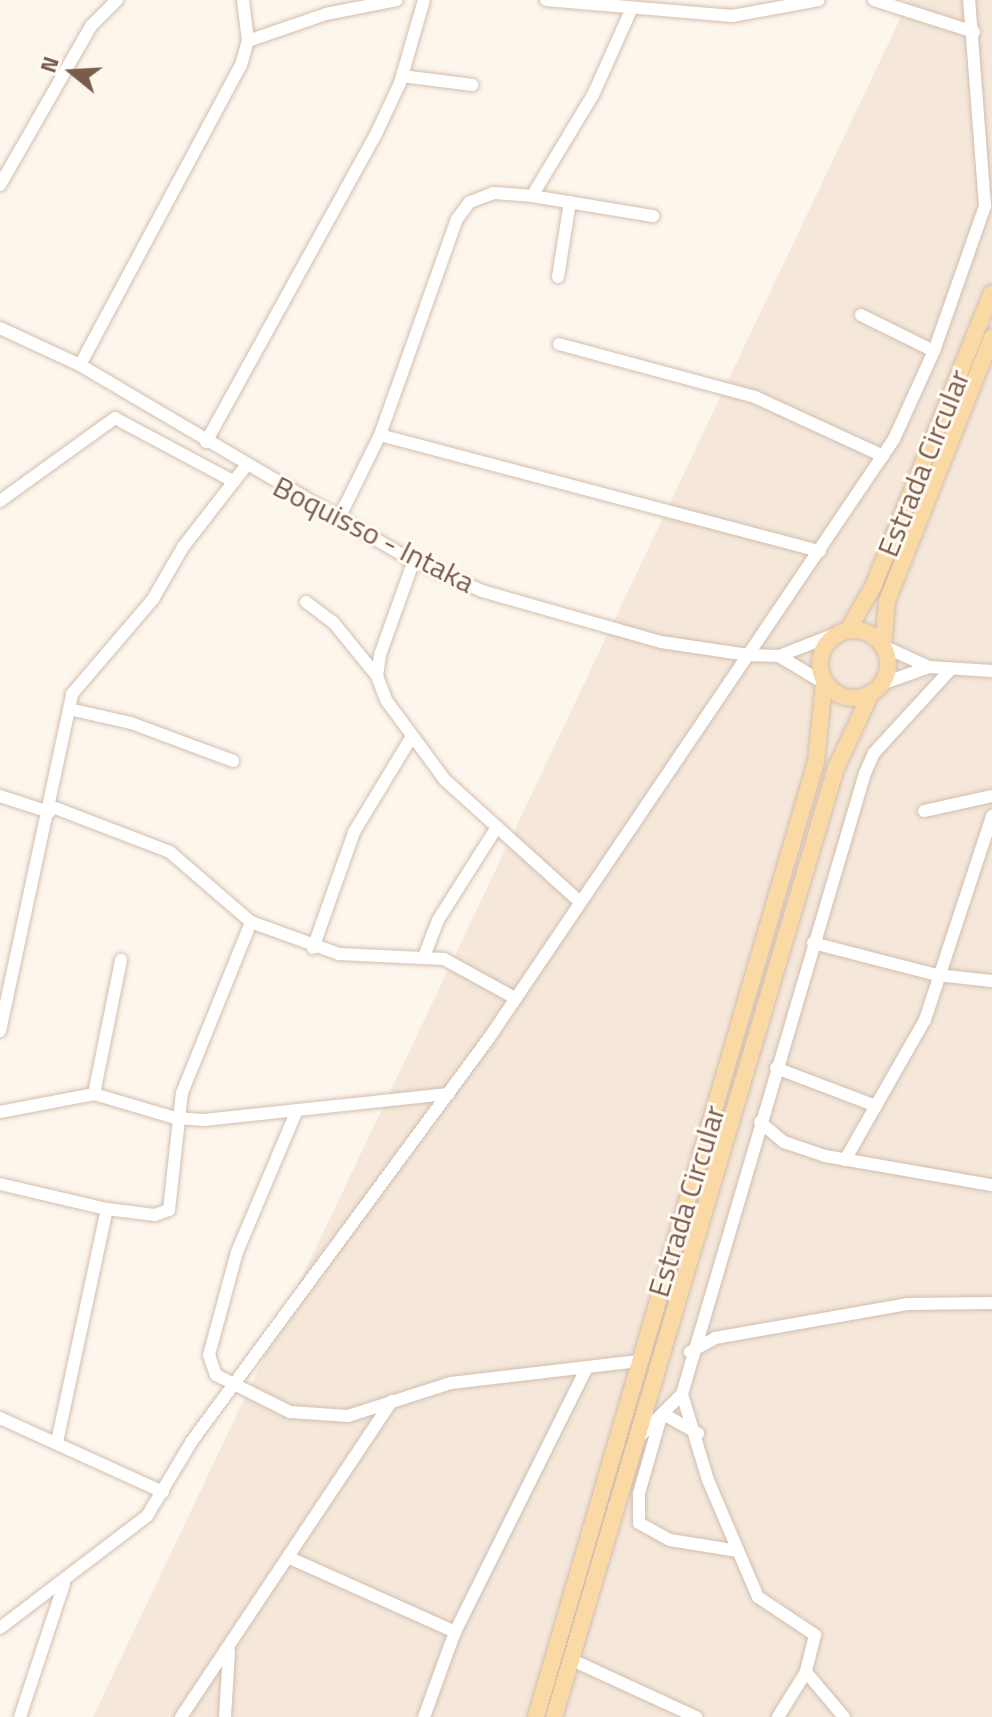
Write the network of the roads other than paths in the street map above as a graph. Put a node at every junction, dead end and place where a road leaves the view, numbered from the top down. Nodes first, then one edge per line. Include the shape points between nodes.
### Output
1 (117, 0) edge
2 (243, 0) edge
3 (397, 0) edge
4 (424, 0) edge
5 (546, 0) edge
6 (819, 0) edge
7 (874, 0) edge
8 (969, 0) edge
9 (631, 10) junction
10 (974, 32) junction
11 (248, 41) junction
12 (402, 76) junction
13 (472, 85) dead end
14 (0, 185) edge
15 (992, 194) edge
16 (532, 196) junction
17 (570, 202) junction
18 (985, 206) junction
19 (653, 216) dead end
20 (558, 277) dead end
21 (992, 293) edge
22 (861, 315) dead end
23 (0, 328) edge
24 (992, 337) edge
25 (559, 344) dead end
26 (934, 351) junction
27 (80, 365) junction
28 (380, 435) junction
29 (206, 442) junction
30 (883, 456) junction
31 (245, 467) junction
32 (233, 481) junction
33 (0, 501) edge
34 (339, 518) junction
35 (820, 551) junction
36 (414, 560) junction
37 (306, 602) dead end
38 (843, 632) junction
39 (883, 646) junction
40 (748, 655) junction
41 (779, 656) junction
42 (929, 667) junction
43 (951, 669) junction
44 (992, 671) edge
45 (377, 676) junction
46 (824, 683) junction
47 (876, 688) junction
48 (69, 709) junction
49 (411, 738) junction
50 (233, 761) dead end
51 (0, 796) edge
52 (992, 796) edge
53 (50, 809) junction
54 (924, 811) dead end
55 (992, 816) edge
56 (497, 827) junction
57 (580, 902) junction
58 (251, 922) junction
59 (813, 943) junction
60 (313, 948) junction
61 (425, 954) junction
62 (121, 960) dead end
63 (937, 975) junction
64 (992, 981) edge
65 (515, 998) junction
66 (3, 1000) edge
67 (0, 1031) edge
68 (776, 1068) junction
69 (94, 1094) junction
70 (449, 1094) junction
71 (876, 1106) junction
72 (297, 1110) junction
73 (0, 1112) edge
74 (175, 1118) junction
75 (760, 1122) junction
76 (845, 1160) junction
77 (0, 1184) edge
78 (992, 1185) edge
79 (107, 1209) junction
80 (992, 1303) edge
81 (698, 1325) junction
82 (715, 1338) junction
83 (690, 1352) junction
84 (639, 1361) junction
85 (587, 1367) junction
86 (236, 1387) junction
87 (682, 1394) junction
88 (392, 1401) junction
89 (663, 1417) junction
90 (0, 1418) edge
91 (698, 1433) junction
92 (635, 1441) junction
93 (57, 1442) junction
94 (163, 1492) junction
95 (738, 1551) junction
96 (292, 1559) junction
97 (64, 1584) junction
98 (0, 1628) edge
99 (455, 1632) junction
100 (229, 1651) junction
101 (570, 1659) junction
102 (806, 1672) junction
103 (20, 1717) edge
104 (181, 1717) edge
105 (225, 1717) edge
106 (424, 1717) edge
107 (536, 1717) edge
108 (554, 1717) edge
109 (696, 1717) edge
110 (778, 1717) edge
111 (844, 1717) edge

1 - 14 street via 91,26
2 - 11 street
3 - 11 street via 326,14
4 - 12 street
5 - 9 street
6 - 9 street via 732,16
7 - 10 street
8 - 10 street
9 - 16 street via 593,95
10 - 18 street
11 - 27 street via 214,121
12 - 13 street
12 - 29 street via 342,197
15 - 18 street
16 - 17 street
16 - 28 street via 479,196 457,219
17 - 19 street
17 - 20 street
18 - 26 street
21 - 38 main road, Estrada Circular via 873,587
22 - 26 street
23 - 27 street, Boquisso - Intaka
24 - 39 main road, Estrada Circular via 887,601
25 - 30 street via 755,397
26 - 30 street
27 - 29 street, Boquisso - Intaka
28 - 34 street
28 - 35 street
29 - 31 street, Boquisso - Intaka
30 - 35 street
31 - 32 street
31 - 34 street, Boquisso - Intaka
32 - 33 street via 115,418
32 - 48 street via 153,599 81,678
34 - 36 street, Boquisso - Intaka
35 - 40 street
36 - 40 street, Boquisso - Intaka via 556,615 661,642
36 - 45 street
37 - 45 street via 333,622
38 - 39 main road via 872,635
38 - 41 street
38 - 46 main road via 823,649
39 - 42 street
39 - 47 main road via 888,665
40 - 41 street, Boquisso - Intaka
40 - 57 street
41 - 46 street
42 - 43 street
42 - 47 street
43 - 44 street
43 - 59 street via 874,753 852,803
45 - 49 street
46 - 47 main road via 851,697
46 - 84 main road, Estrada Circular via 816,762
47 - 92 main road, Estrada Circular via 840,756
48 - 50 street via 131,723
48 - 53 street
49 - 56 street via 445,780
49 - 60 street via 354,832
51 - 53 street
52 - 54 street
53 - 58 street via 170,852
53 - 66 street
55 - 63 street
56 - 57 street
56 - 61 street via 438,920
57 - 65 street
58 - 60 street
58 - 74 street
59 - 63 street
59 - 68 street
60 - 61 street via 369,957
61 - 65 street via 456,963
62 - 69 street
63 - 64 street
63 - 71 street via 925,1020
65 - 70 street
66 - 67 street
68 - 71 street
68 - 75 street
69 - 73 street
69 - 74 street
70 - 72 street via 400,1094
70 - 86 street
71 - 76 street
72 - 74 street
72 - 86 street via 237,1252 209,1355 216,1375
74 - 79 street via 169,1210 155,1215
75 - 76 street via 799,1149
75 - 81 street
76 - 78 street
77 - 79 street
79 - 93 street
80 - 82 street via 907,1304
81 - 82 street
81 - 83 street
82 - 83 street
83 - 87 street
84 - 85 street
84 - 107 main road, Estrada Circular
85 - 88 street via 462,1381
85 - 99 street
86 - 88 street via 290,1412 348,1416
86 - 94 street via 192,1441
87 - 89 street
87 - 91 street
88 - 96 street
89 - 91 street
89 - 92 street
89 - 95 street via 639,1493 639,1523 670,1540
90 - 93 street
91 - 95 street via 708,1480
92 - 101 main road, Estrada Circular
93 - 94 street
94 - 97 street via 139,1526
95 - 102 street via 765,1606 802,1621 815,1635
96 - 99 street
96 - 100 street
97 - 98 street
97 - 103 street
99 - 106 street
100 - 104 street
100 - 105 street
101 - 108 main road, Estrada Circular
101 - 109 street
102 - 110 street
102 - 111 street

